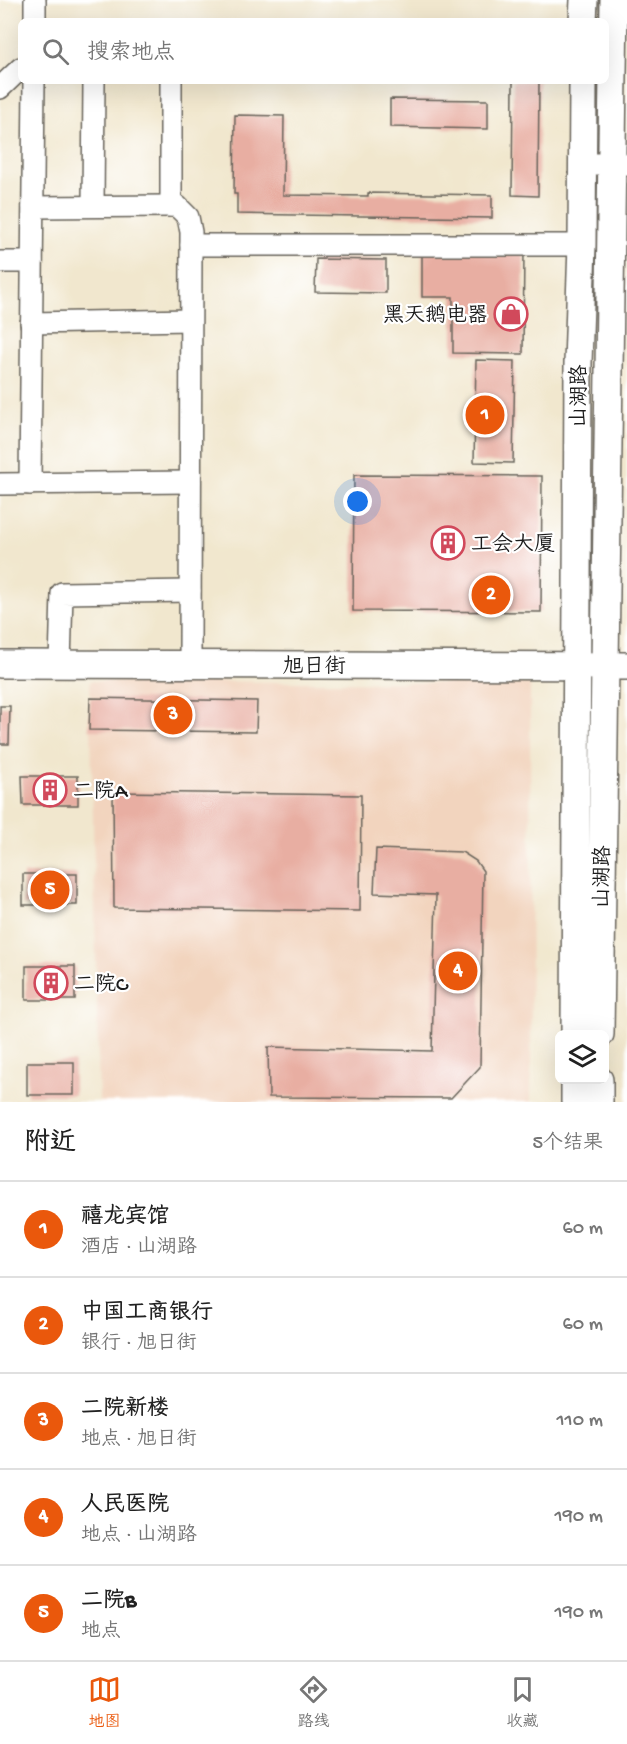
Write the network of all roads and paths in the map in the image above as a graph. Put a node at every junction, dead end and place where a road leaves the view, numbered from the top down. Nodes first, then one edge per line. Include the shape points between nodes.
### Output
1 (35, 0) edge
2 (584, 0) edge
3 (614, 0) edge
4 (35, 18) edge
5 (584, 18) edge
6 (18, 71) edge
7 (34, 84) edge
8 (94, 84) edge
9 (171, 84) edge
10 (583, 84) edge
11 (0, 88) edge
12 (581, 164) junction
13 (619, 164) edge
14 (93, 206) junction
15 (171, 206) junction
16 (33, 207) junction
17 (190, 245) junction
18 (582, 245) junction
19 (0, 262) edge
20 (32, 262) junction
21 (190, 320) junction
22 (31, 323) junction
23 (190, 482) junction
24 (0, 484) edge
25 (30, 484) junction
26 (190, 591) junction
27 (0, 664) edge
28 (60, 664) junction
29 (190, 665) junction
30 (576, 666) junction
31 (615, 666) edge
32 (575, 1030) edge
33 (600, 1030) edge
34 (575, 1084) edge
35 (599, 1084) edge
36 (575, 1102) edge
37 (599, 1102) edge

1 - 4 street
2 - 5 main road
3 - 13 main road, 山湖路
6 - 11 street
7 - 16 street
8 - 14 street
9 - 15 street
10 - 12 main road, 山湖路
12 - 13 street
12 - 18 main road, 山湖路
13 - 31 main road, 山湖路
14 - 15 street
14 - 16 street
15 - 17 street via 177,206 188,217
16 - 20 street
17 - 18 street
17 - 21 street
18 - 30 main road, 山湖路
19 - 20 street
20 - 22 street
21 - 22 street
21 - 23 street
22 - 25 street
23 - 25 street
23 - 26 street
24 - 25 street
26 - 28 street via 62,593
26 - 29 street
27 - 28 main road, 旭日街
28 - 29 main road, 旭日街
29 - 30 main road, 旭日街
30 - 31 main road, 旭日街
30 - 32 main road, 山湖路
31 - 33 main road, 山湖路
34 - 36 main road
35 - 37 main road

